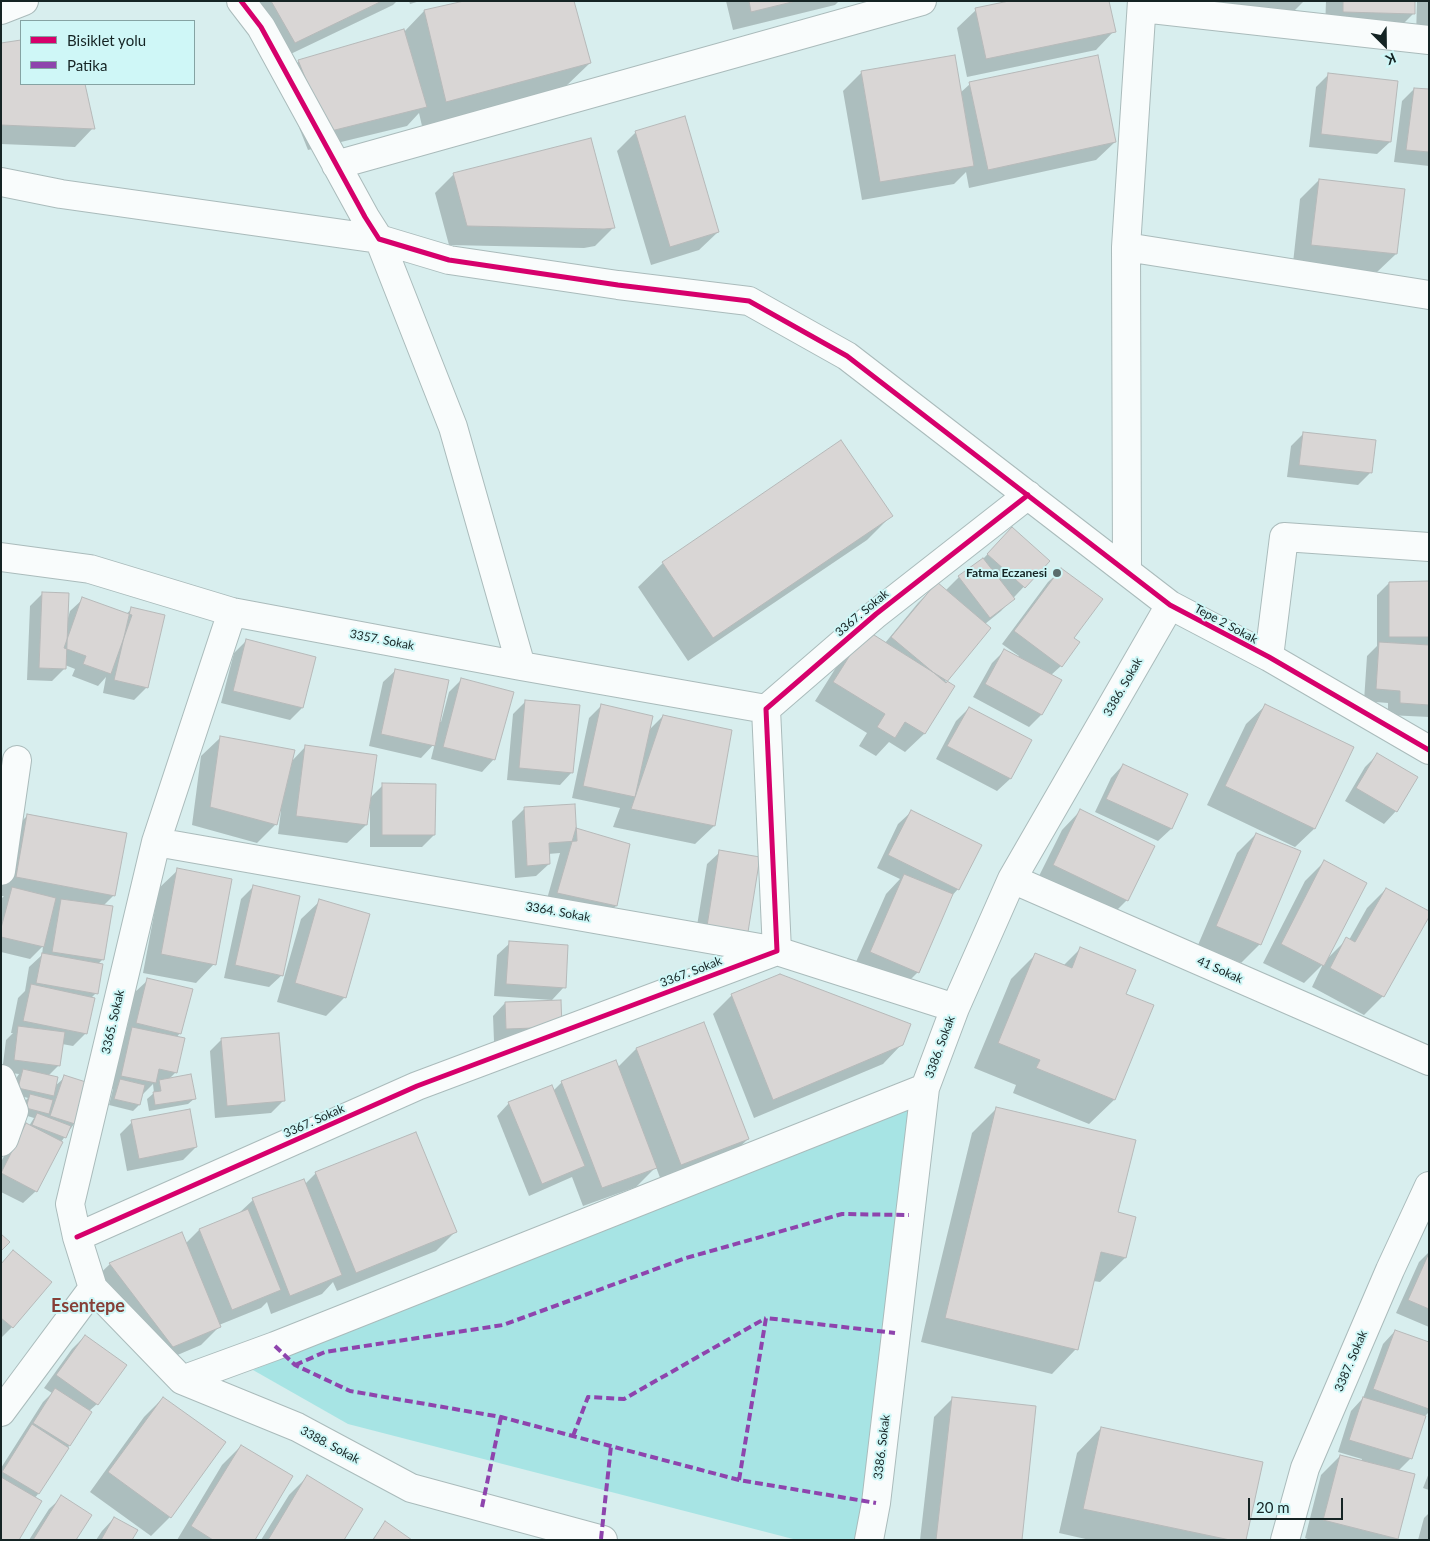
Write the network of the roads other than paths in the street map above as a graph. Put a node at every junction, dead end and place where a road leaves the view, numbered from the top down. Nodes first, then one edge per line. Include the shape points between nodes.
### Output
1 (24, 1) edge
2 (241, 1) edge
3 (922, 1) edge
4 (1142, 5) edge
5 (1, 10) edge
6 (1429, 40) edge
7 (336, 165) junction
8 (1, 182) edge
9 (379, 238) junction
10 (1126, 247) junction
11 (1429, 294) edge
12 (1028, 495) junction
13 (1429, 547) edge
14 (1, 557) edge
15 (1127, 572) junction
16 (1170, 605) junction
17 (232, 612) junction
18 (1270, 657) junction
19 (521, 666) junction
20 (766, 709) junction
21 (1429, 750) edge
22 (17, 760) dead end
23 (156, 842) junction
24 (1, 871) edge
25 (1012, 879) junction
26 (776, 951) junction
27 (955, 1008) junction
28 (1429, 1061) edge
29 (1, 1079) edge
30 (925, 1088) junction
31 (1, 1142) edge
32 (1429, 1186) edge
33 (77, 1237) junction
34 (93, 1288) junction
35 (182, 1380) junction
36 (1, 1412) edge
37 (603, 1540) edge
38 (869, 1540) edge
39 (1286, 1540) edge

1 - 5 street
2 - 7 street via 261,27
3 - 7 street
4 - 6 street
4 - 10 street
7 - 9 street
8 - 9 street, Tepe 2 Sokak via 62,194
9 - 12 street, Tepe 2 Sokak via 449,260 749,301 847,356
9 - 19 street via 454,427
10 - 11 street
10 - 15 street
12 - 15 street, Tepe 2 Sokak
12 - 20 street, 3367. Sokak via 876,614
13 - 18 street via 1284,537
14 - 17 street, 3357. Sokak via 90,568
15 - 16 street, Tepe 2 Sokak
16 - 18 street, Tepe 2 Sokak
16 - 25 street, 3386. Sokak
17 - 19 street, 3357. Sokak
17 - 23 street, 3365. Sokak
18 - 21 street, Tepe 2 Sokak
19 - 20 street, 3357. Sokak
20 - 26 street
22 - 24 street
23 - 26 street, 3364. Sokak
23 - 33 street, 3365. Sokak via 70,1204
25 - 27 street, 3386. Sokak
25 - 28 street, 41 Sokak
26 - 27 street, 3364. Sokak
26 - 33 street, 3367. Sokak via 417,1086
27 - 30 street, 3386. Sokak
29 - 31 street via 14,1111
30 - 35 street
30 - 38 street, 3386. Sokak
32 - 39 street, 3387. Sokak via 1305,1468
33 - 34 street, 3365. Sokak
34 - 35 street, 3388. Sokak
34 - 36 street
35 - 37 street, 3388. Sokak via 298,1428 411,1488

